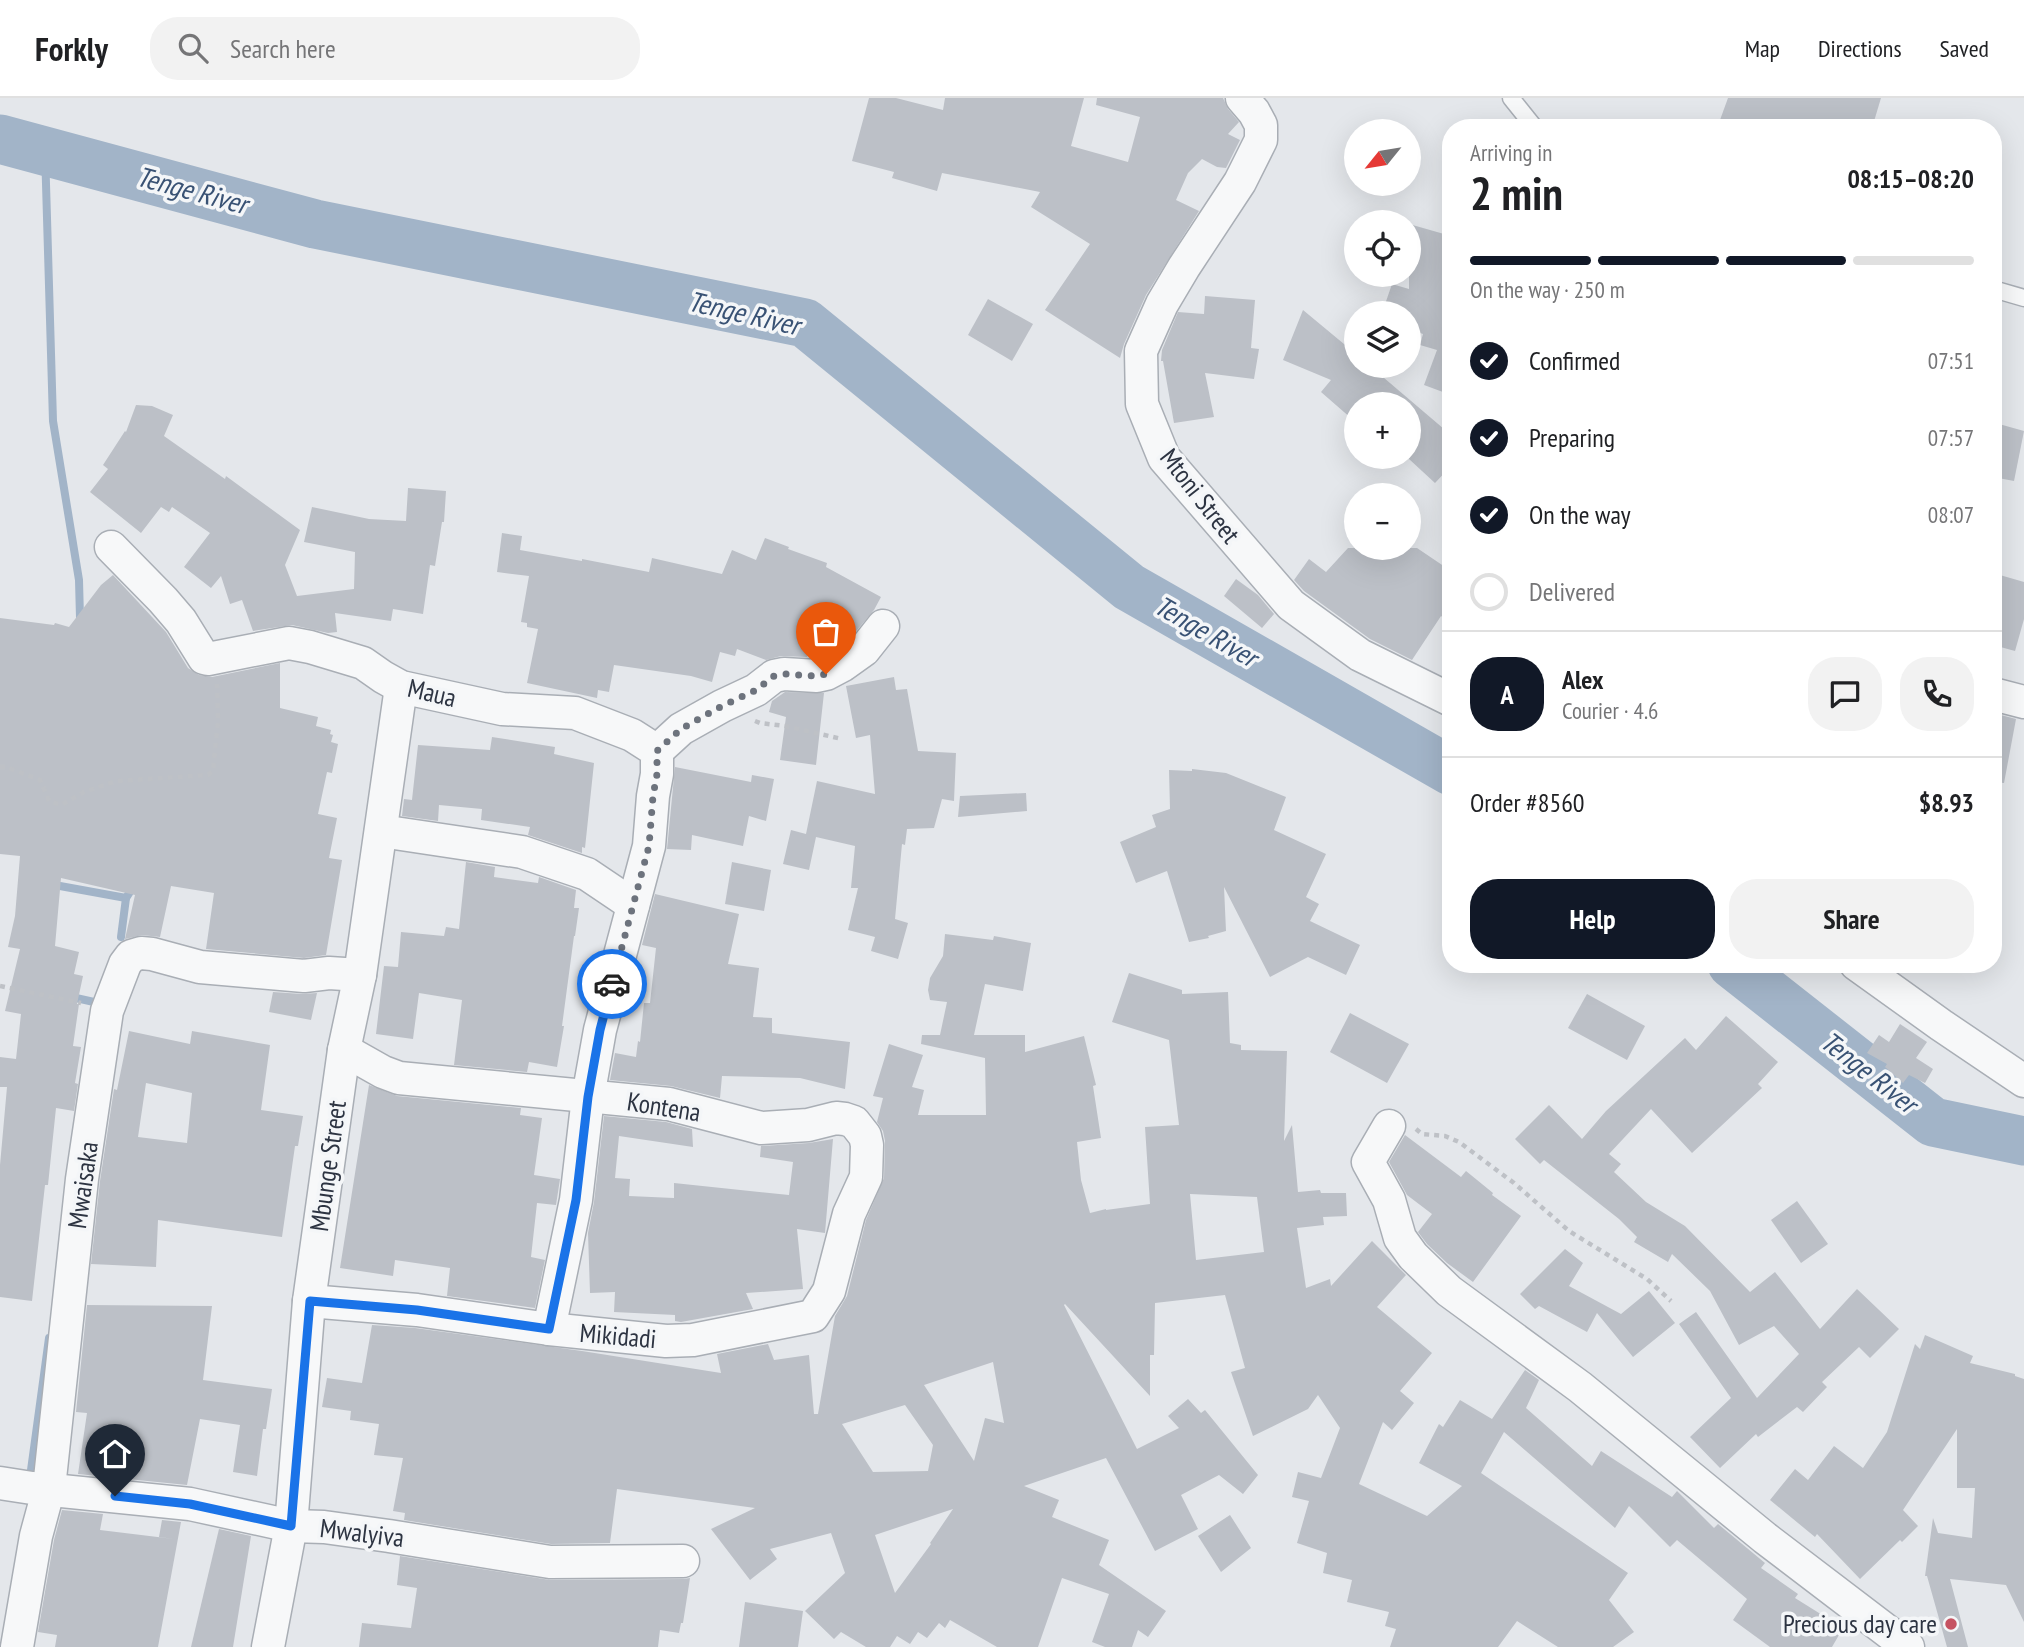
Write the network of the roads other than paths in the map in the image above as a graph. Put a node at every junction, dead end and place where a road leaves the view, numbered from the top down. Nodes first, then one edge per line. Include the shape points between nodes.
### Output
1 (1242, 98) edge
2 (1511, 98) edge
3 (1528, 119) edge
4 (2002, 292) edge
5 (2024, 298) edge
6 (111, 547) dead end
7 (883, 626) dead end
8 (401, 687) junction
9 (1442, 696) edge
10 (2002, 696) edge
11 (2024, 702) edge
12 (657, 751) junction
13 (381, 831) junction
14 (633, 905) junction
15 (1868, 973) edge
16 (360, 975) junction
17 (344, 1050) junction
18 (2024, 1081) edge
19 (588, 1097) junction
20 (1389, 1126) road end
21 (828, 1292) joint
22 (310, 1301) junction
23 (549, 1329) junction
24 (0, 1483) edge
25 (49, 1488) junction
26 (291, 1526) junction
27 (683, 1561) dead end
28 (17, 1647) edge
29 (268, 1647) edge
30 (1908, 1647) edge

1 - 9 street, Mtoni Street via 1261,125 1261,141 1162,304 1141,351 1142,404 1164,458 1291,606 1360,655
2 - 3 lane
4 - 5 lane
6 - 8 street, Maua via 163,600 208,659 289,643 363,663
7 - 12 street via 864,650 826,674 774,676 681,729
8 - 12 street, Maua via 502,709 575,713 632,735
8 - 13 street, Mbunge Street
10 - 11 street
12 - 14 street via 649,846
13 - 14 street via 522,852 587,874
13 - 16 street, Mbunge Street
14 - 19 street via 600,1030
15 - 18 street
16 - 17 street, Mbunge Street
16 - 25 street, Mwaisaka via 304,976 200,967 141,953 125,964 107,1011 82,1179
17 - 19 street, Kontena via 399,1078
17 - 22 street, Mbunge Street
19 - 21 street, Kontena via 669,1104 761,1128 836,1118 854,1122 867,1145 866,1177 849,1214
19 - 23 street via 576,1200
20 - 30 street via 1368,1161 1389,1200 1400,1238 1413,1256 1449,1291 1580,1387
21 - 23 street, Mikidadi via 813,1315 693,1340
22 - 23 street, Mikidadi via 417,1310
22 - 26 street, Mbunge Street
24 - 25 street, Mwalyiva
25 - 26 street, Mwalyiva via 190,1504
25 - 28 street, Mwaisaka
26 - 27 street, Mwalyiva via 390,1536 550,1562
26 - 29 street, Mbunge Street

